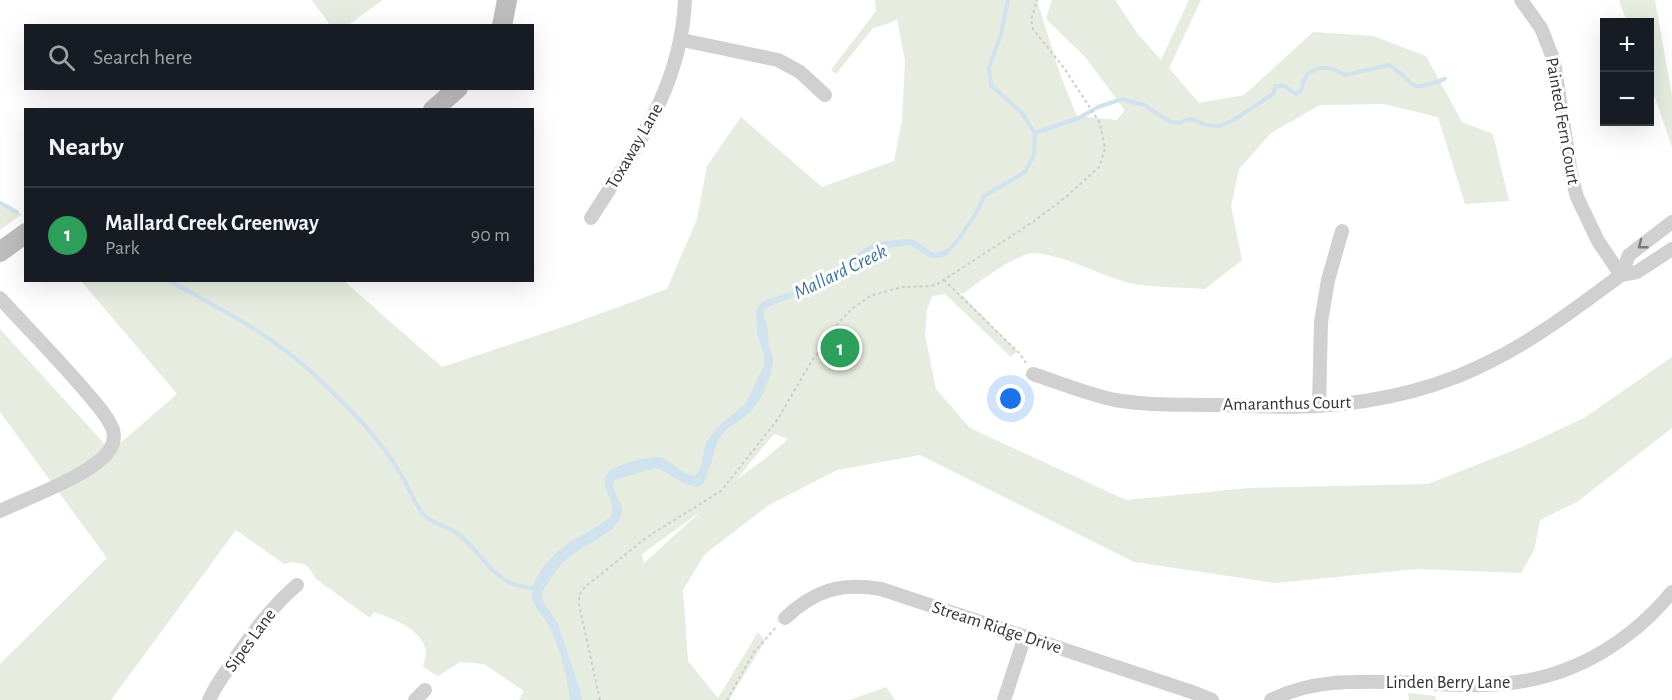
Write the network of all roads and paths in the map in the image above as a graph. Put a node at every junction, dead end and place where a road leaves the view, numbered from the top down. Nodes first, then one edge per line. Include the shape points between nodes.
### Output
1 (507, 0) edge
2 (685, 0) edge
3 (1037, 0) edge
4 (1521, 0) edge
5 (502, 24) edge
6 (682, 40) junction
7 (456, 90) edge
8 (825, 94) dead end
9 (435, 108) edge
10 (591, 218) dead end
11 (1672, 222) edge
12 (1342, 231) dead end
13 (24, 234) edge
14 (1672, 249) edge
15 (0, 252) edge
16 (1621, 275) junction
17 (944, 280) junction
18 (0, 298) edge
19 (1033, 374) joint
20 (1319, 406) junction
21 (0, 511) edge
22 (297, 585) dead end
23 (1672, 592) edge
24 (785, 618) joint
25 (1025, 636) junction
26 (1311, 693) edge
27 (209, 700) edge
28 (600, 700) edge
29 (727, 700) edge
30 (1004, 700) edge
31 (1212, 700) edge
32 (1271, 700) edge

1 - 5 main road
2 - 6 street, Toxaway Lane
3 - 17 path via 1031,20 1033,29 1100,123 1105,149 1100,167 1033,222
4 - 16 street, Painted Fern Court via 1542,28 1554,61 1577,197 1598,241
6 - 8 street via 778,60 800,72
6 - 10 street, Toxaway Lane via 649,128
7 - 9 main road
11 -> 16 street, Amaranthus Court via 1629,255
12 - 20 street via 1321,322
13 - 15 main road
14 - 16 street, Amaranthus Court via 1637,272
16 - 20 street, Amaranthus Court via 1539,334 1493,361 1420,389
17 - 19 path via 1020,354
17 - 28 path via 932,286 903,287 876,294 853,308 808,367 778,419 721,491 646,537 581,591 579,605
18 - 21 street via 69,372 106,417 114,435 111,448 96,463
19 - 20 street, Amaranthus Court via 1096,395 1145,404
22 - 27 street, Sipes Lane via 269,612
23 - 26 street, Linden Berry Lane via 1639,627 1614,645 1589,660 1533,679 1491,684 1349,681
24 - 25 street, Stream Ridge Drive via 821,593 863,585
24 - 29 path via 754,652
25 - 30 street
25 - 31 street, Stream Ridge Drive
26 - 32 street, Linden Berry Lane via 1287,692

